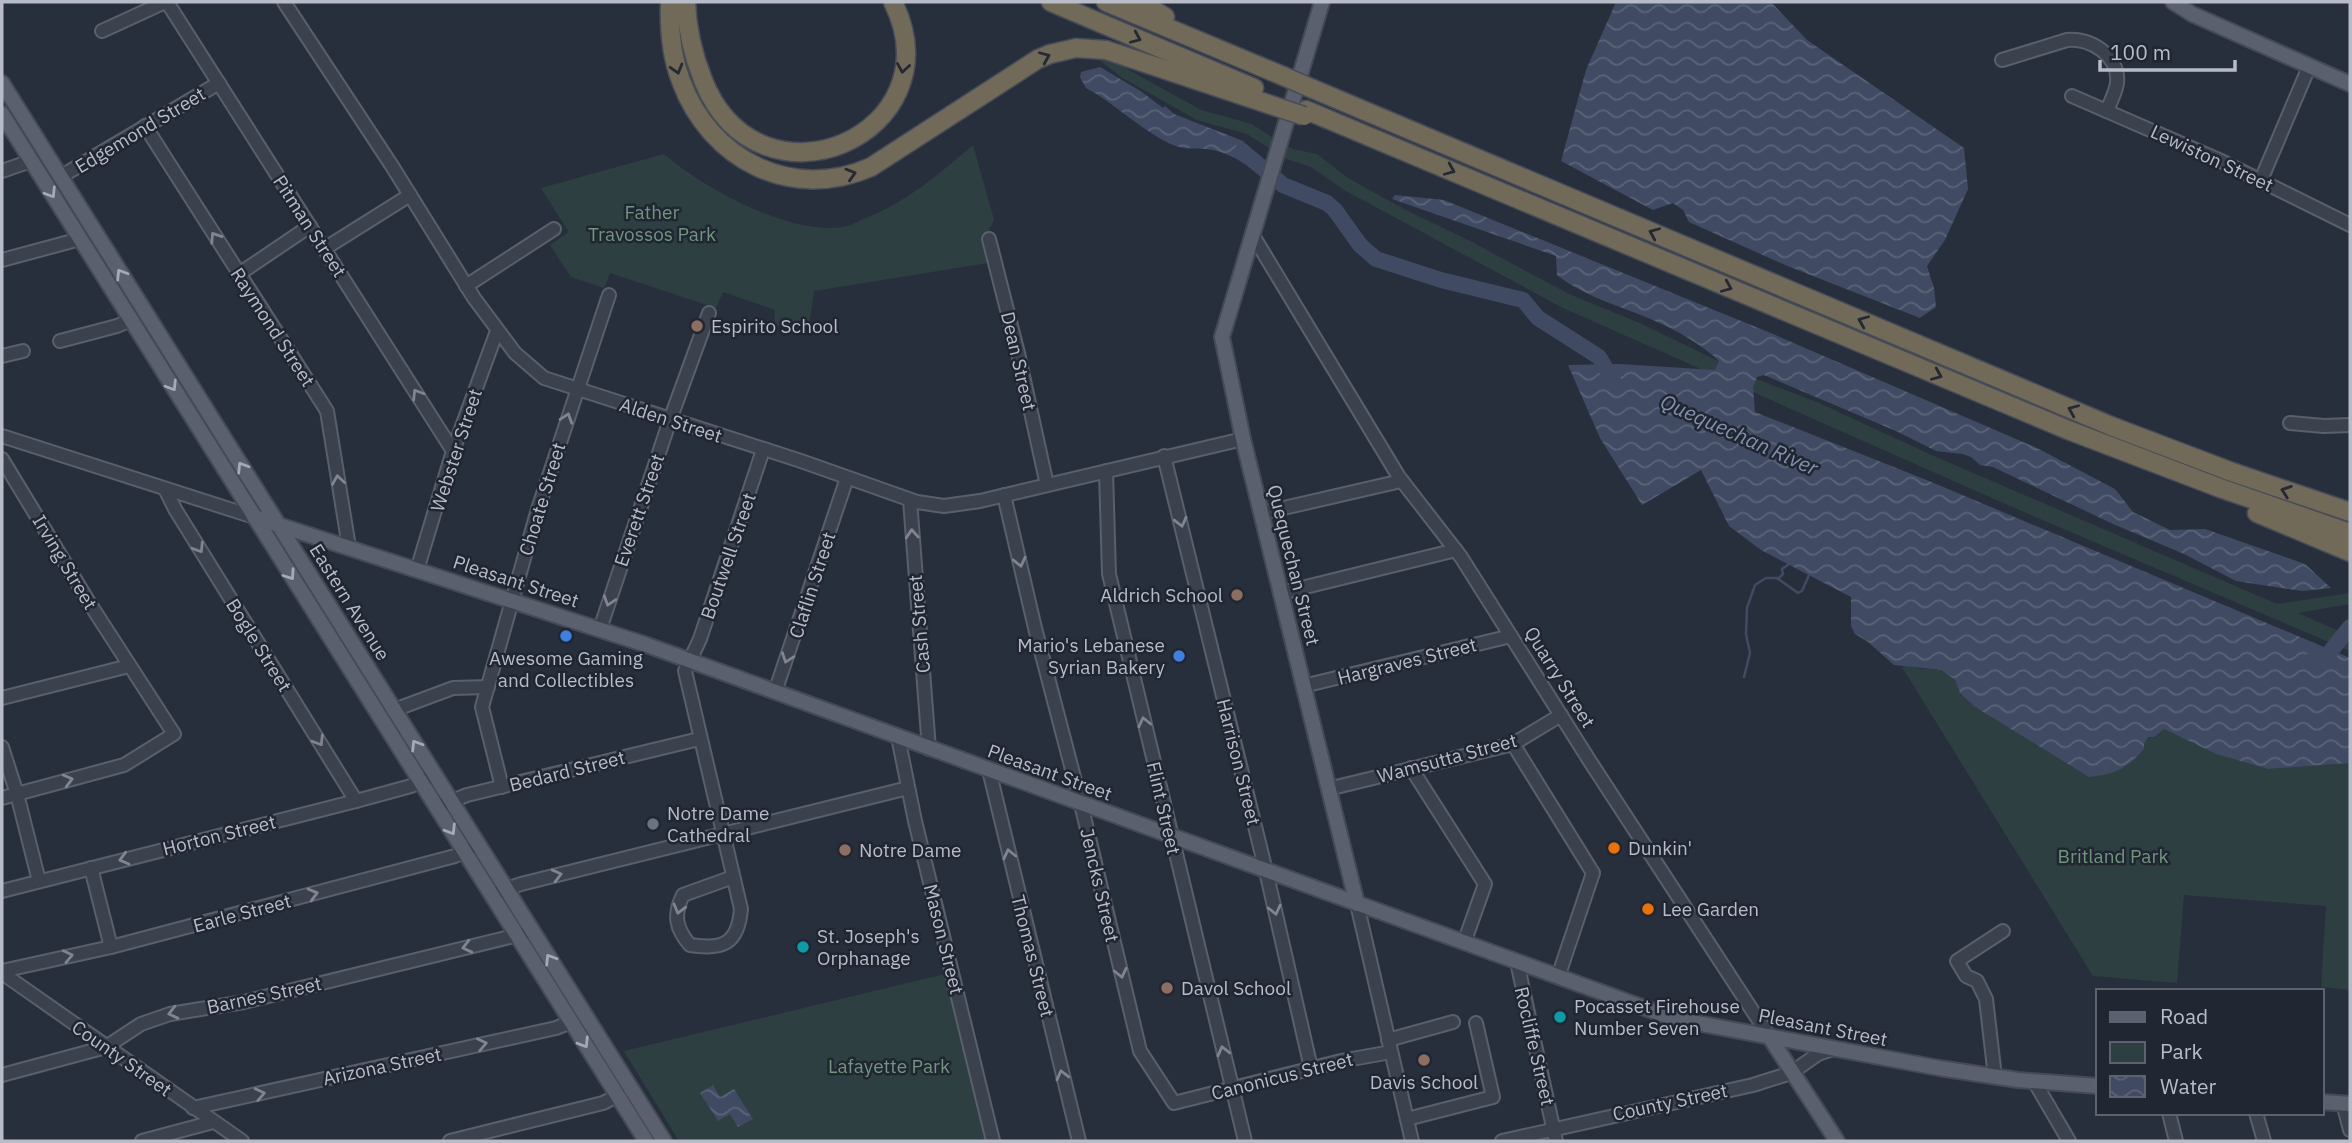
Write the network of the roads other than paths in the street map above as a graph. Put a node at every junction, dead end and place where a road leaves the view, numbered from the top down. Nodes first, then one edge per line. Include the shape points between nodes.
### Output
1 (166, 2) edge
2 (284, 2) edge
3 (670, 2) edge
4 (686, 2) edge
5 (892, 2) edge
6 (1051, 2) edge
7 (1106, 2) edge
8 (1141, 2) edge
9 (1322, 2) edge
10 (2173, 2) edge
11 (102, 31) dead end
12 (1203, 42) junction
13 (2002, 60) dead end
14 (2309, 67) junction
15 (2, 83) edge
16 (219, 83) junction
17 (2350, 84) edge
18 (2072, 96) dead end
19 (1275, 102) junction
20 (2107, 111) junction
21 (2, 114) edge
22 (145, 126) junction
23 (31, 161) junction
24 (2, 171) edge
25 (60, 177) junction
26 (2261, 180) junction
27 (410, 195) junction
28 (2350, 225) edge
29 (310, 226) junction
30 (554, 229) dead end
31 (1252, 234) junction
32 (80, 239) junction
33 (989, 239) dead end
34 (324, 248) junction
35 (2, 260) edge
36 (239, 274) junction
37 (466, 286) junction
38 (609, 295) dead end
39 (709, 313) dead end
40 (131, 320) junction
41 (497, 331) junction
42 (60, 341) dead end
43 (23, 351) dead end
44 (2, 356) edge
45 (577, 388) junction
46 (670, 420) junction
47 (2290, 423) dead end
48 (2350, 425) edge
49 (2, 436) edge
50 (1243, 439) junction
51 (763, 450) junction
52 (453, 451) junction
53 (1164, 456) junction
54 (2, 459) edge
55 (2159, 466) junction
56 (1106, 471) junction
57 (848, 478) junction
58 (1401, 481) junction
59 (1047, 485) junction
60 (165, 489) junction
61 (1004, 495) junction
62 (910, 500) junction
63 (2350, 512) edge
64 (1262, 513) junction
65 (254, 517) junction
66 (278, 525) junction
67 (2350, 533) edge
68 (349, 547) junction
69 (1456, 550) junction
70 (2350, 552) edge
71 (417, 570) junction
72 (1281, 593) junction
73 (513, 600) junction
74 (600, 629) junction
75 (1511, 636) junction
76 (690, 660) junction
77 (129, 666) junction
78 (1303, 686) junction
79 (488, 687) junction
80 (775, 692) junction
81 (2, 698) edge
82 (394, 710) junction
83 (1561, 715) junction
84 (898, 737) junction
85 (699, 739) junction
86 (1513, 744) junction
87 (2, 747) edge
88 (929, 748) junction
89 (1411, 768) junction
90 (989, 770) junction
91 (435, 775) junction
92 (421, 782) junction
93 (502, 787) junction
94 (908, 788) junction
95 (1328, 789) junction
96 (17, 794) junction
97 (2, 798) edge
98 (356, 801) junction
99 (451, 801) junction
100 (1081, 804) junction
101 (437, 808) junction
102 (722, 834) junction
103 (1170, 836) junction
104 (478, 845) junction
105 (465, 853) junction
106 (92, 868) junction
107 (1266, 872) junction
108 (733, 877) junction
109 (39, 881) junction
110 (506, 889) junction
111 (2, 891) edge
112 (492, 896) junction
113 (1357, 904) junction
114 (533, 931) junction
115 (2003, 932) dead end
116 (517, 935) junction
117 (1464, 943) junction
118 (111, 947) junction
119 (1517, 962) junction
120 (2, 972) edge
121 (1558, 977) junction
122 (571, 1022) junction
123 (1453, 1022) dead end
124 (1476, 1023) dead end
125 (1769, 1036) junction
126 (1390, 1046) junction
127 (106, 1047) junction
128 (1833, 1049) junction
129 (1311, 1068) junction
130 (1790, 1073) junction
131 (2, 1075) edge
132 (1995, 1077) junction
133 (2034, 1081) junction
134 (2096, 1086) edge
135 (1232, 1088) junction
136 (617, 1096) junction
137 (2324, 1102) edge
138 (1174, 1103) joint
139 (2347, 1104) edge
140 (193, 1108) junction
141 (2170, 1115) edge
142 (2257, 1115) edge
143 (1406, 1119) junction
144 (213, 1122) junction
145 (2350, 1130) edge
146 (1555, 1135) edge
147 (142, 1141) edge
148 (242, 1141) edge
149 (450, 1141) edge
150 (646, 1141) edge
151 (664, 1141) edge
152 (993, 1141) edge
153 (1079, 1141) edge
154 (1245, 1141) edge
155 (1412, 1141) edge
156 (1502, 1141) edge
157 (1837, 1141) edge
158 (2070, 1141) edge
159 (2176, 1141) edge
160 (2264, 1141) edge

1 - 11 street
1 - 16 street, Pitman Street
2 - 27 street, Alden Street
3 -> 19 highway via 675,62 697,114 721,143 743,160 796,179 829,180 871,167 1038,59 1063,50 1100,49
5 -> 4 highway via 904,31 905,58 894,99 859,137 832,149 806,153 776,150 755,141 722,114 697,65
6 -> 19 highway
7 - 12 highway
8 - 12 highway
9 - 31 main road, Quequechan Street
10 - 14 main road
63 -> 12 highway, bridge via 2110,426
13 - 20 street via 2067,40 2085,41 2102,51 2115,71 2117,83
14 - 17 main road
14 - 26 street
15 - 25 main road, Eastern Avenue
16 - 22 street, Edgemond Street
16 - 29 street, Pitman Street
18 - 20 street, Lewiston Street
19 -> 55 highway via 1387,144
20 - 26 street, Lewiston Street
21 - 23 main road, Eastern Avenue
22 - 25 street, Edgemond Street
36 -> 22 street, Raymond Street
23 - 24 street
23 -> 32 main road, Eastern Avenue
66 -> 25 main road, Eastern Avenue
26 - 28 street, Lewiston Street
27 - 34 street
27 - 37 street, Alden Street
29 - 34 street, Pitman Street
29 - 36 street
30 - 37 street
31 - 50 main road, Quequechan Street via 1222,335
31 - 58 street, Quarry Street
32 - 35 street
32 - 40 main road, Eastern Avenue
33 - 59 street, Dean Street
52 -> 34 street, Pitman Street
68 -> 36 street, Raymond Street via 327,411
37 - 41 street, Alden Street
38 - 45 street, Choate Street
39 - 46 street, Everett Street
40 - 42 street
40 -> 65 main road, Eastern Avenue
41 - 45 street, Alden Street via 539,375
41 - 52 street, Webster Street
43 - 44 street
45 - 46 street, Alden Street
73 -> 45 street, Choate Street
46 - 51 street, Alden Street
46 -> 74 street, Everett Street
47 - 48 street
49 - 60 street, Pleasant Street
50 - 53 street, Alden Street
50 - 64 main road, Quequechan Street
51 - 57 street, Alden Street
51 - 76 street, Boutwell Street
52 - 71 street, Webster Street
53 - 56 street, Alden Street
53 -> 107 street, Harrison Street
54 - 77 street, Irving Street
55 - 67 highway
55 - 70 highway
56 - 59 street, Alden Street
103 -> 56 street, Flint Street via 1109,574
57 - 62 street, Alden Street
57 -> 80 street, Claflin Street
58 - 64 street
58 - 69 street, Quarry Street
59 - 61 street, Alden Street
60 - 65 street, Pleasant Street
60 -> 98 street, Bogle Street
61 - 62 street, Alden Street via 951,506
61 -> 100 street, Jencks Street
88 -> 62 street, Cash Street
64 - 72 main road, Quequechan Street
65 - 66 main road, Pleasant Street
65 -> 92 main road, Eastern Avenue
66 - 68 main road, Pleasant Street
66 - 82 main road, Eastern Avenue
68 - 71 main road, Pleasant Street
69 - 72 street
69 - 75 street, Quarry Street
71 - 73 main road, Pleasant Street
72 - 78 main road, Quequechan Street
73 - 74 main road, Pleasant Street
73 - 79 street, Choate Street
74 - 76 main road, Pleasant Street
75 - 78 street, Hargraves Street
75 - 83 street, Quarry Street
76 - 80 main road, Pleasant Street
76 - 85 street via 685,671
77 - 81 street
96 -> 77 street, Irving Street via 124,765 174,734
78 - 95 main road, Quequechan Street
79 - 82 street via 453,688
79 - 93 street, Choate Street via 482,707
80 - 84 main road, Pleasant Street
91 -> 82 main road, Eastern Avenue
83 - 86 street, Wamsutta Street
83 - 125 street, Quarry Street
84 - 88 main road, Pleasant Street
84 - 94 street, Mason Street
85 - 93 street, Bedard Street
85 - 102 street
86 - 89 street, Wamsutta Street
86 - 121 street via 1593,873
87 - 96 street
88 - 90 main road, Pleasant Street
89 - 95 street, Wamsutta Street
89 - 117 street via 1485,884
90 - 100 main road, Pleasant Street
153 -> 90 street, Thomas Street
91 - 92 street, Horton Street
91 - 99 main road, Eastern Avenue
92 - 98 street, Horton Street
92 - 101 main road, Eastern Avenue
93 - 99 street, Bedard Street
94 - 102 street
94 - 152 street, Mason Street
95 - 113 main road, Quequechan Street
96 - 97 street
96 - 109 street
98 -> 106 street, Horton Street
99 - 101 street, Bedard Street
99 - 104 main road, Eastern Avenue
100 - 103 main road, Pleasant Street
100 -> 138 street, Jencks Street via 1140,1051
101 -> 105 main road, Eastern Avenue
102 - 108 street
110 -> 102 street
103 - 107 main road, Pleasant Street
135 -> 103 street, Flint Street
104 - 105 street, Earle Street
104 - 110 main road, Eastern Avenue
105 - 112 main road, Eastern Avenue
118 -> 105 street, Earle Street
106 - 109 street, Horton Street
106 - 118 street
107 - 113 main road, Pleasant Street
107 -> 129 street, Harrison Street
108 -> 108 street via 683,895 676,921 690,945 709,948 735,936 741,909
109 - 111 street, Horton Street
110 - 112 street
110 - 114 main road, Eastern Avenue
112 - 116 main road, Eastern Avenue
113 - 117 main road, Pleasant Street
113 - 126 street, Quequechan Street
114 - 116 street, Barnes Street
151 -> 114 main road, Eastern Avenue
115 - 132 street via 1957,961 1966,976 1977,981 1986,999
116 - 122 main road, Eastern Avenue
116 -> 127 street, Barnes Street via 244,1002 170,1014 136,1027
117 - 119 main road, Pleasant Street
120 -> 118 street, Earle Street
119 - 121 main road, Pleasant Street
119 - 146 street, Rocliffe Street
120 - 127 street, County Street
121 - 125 main road, Pleasant Street via 1680,1021
122 -> 136 main road, Eastern Avenue
140 -> 122 street, Arizona Street
123 - 126 street, Canonicus Street
124 - 143 street via 1493,1097
125 - 128 main road, Pleasant Street
125 - 130 main road, Quarry Street
126 - 129 street, Canonicus Street
126 - 143 street, Quequechan Street
127 - 131 street, Barnes Street
127 - 140 street, County Street
128 - 130 street, County Street
128 - 132 main road, Pleasant Street
129 - 135 street, Canonicus Street
130 - 146 street, County Street
130 - 157 main road, Quarry Street
132 - 133 main road, Pleasant Street
133 - 134 main road, Pleasant Street
133 - 158 street
135 - 138 street, Canonicus Street
135 - 154 street, Flint Street
136 - 149 street
136 - 150 main road, Eastern Avenue
137 - 139 main road
139 - 145 street
140 - 144 street, County Street
141 - 159 street
142 - 160 street
143 - 155 street, Quequechan Street
144 - 147 street
144 - 148 street, County Street
146 - 156 street, County Street

